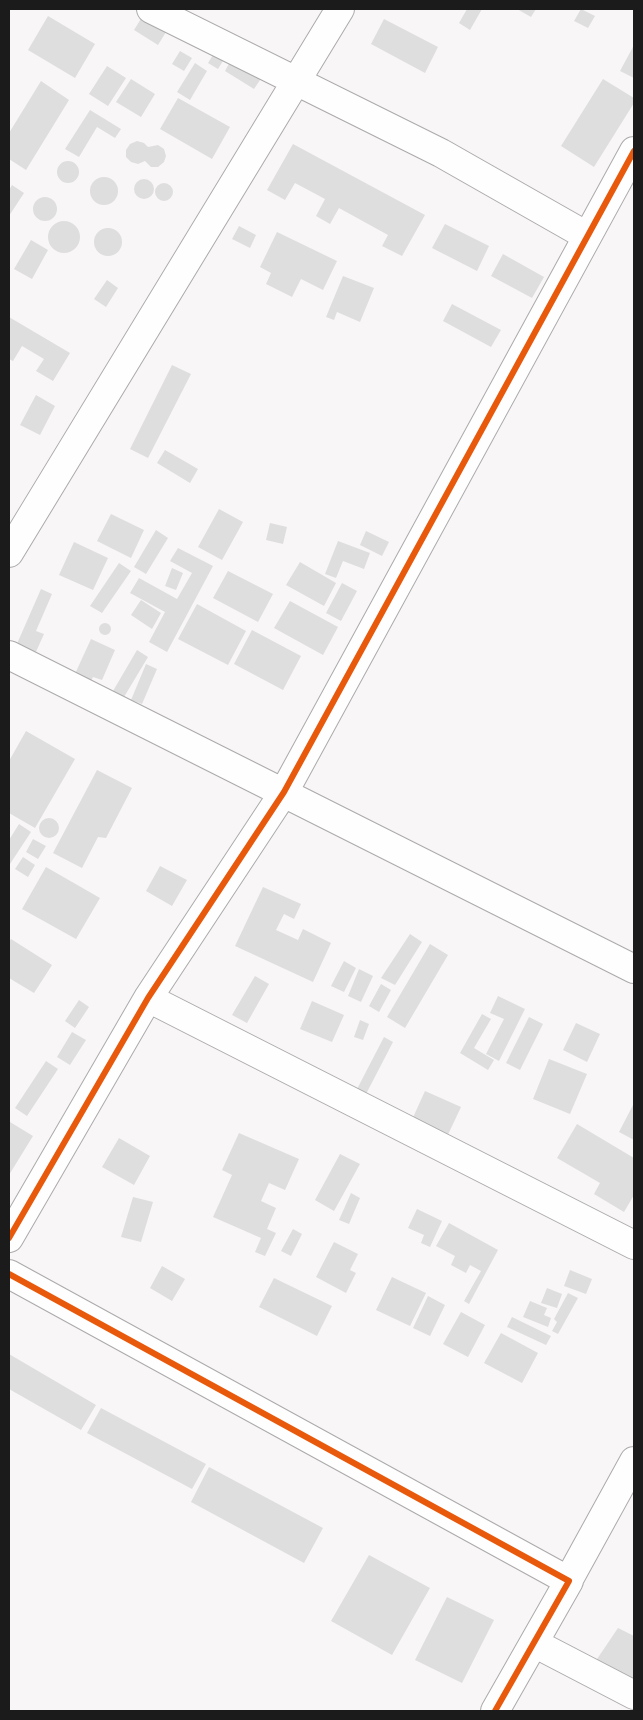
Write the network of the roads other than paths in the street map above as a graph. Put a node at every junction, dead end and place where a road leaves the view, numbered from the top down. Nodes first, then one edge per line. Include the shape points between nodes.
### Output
1 (150, 9) edge
2 (340, 9) edge
3 (297, 82) junction
4 (634, 151) edge
5 (587, 236) junction
6 (9, 553) edge
7 (9, 655) edge
8 (284, 792) junction
9 (634, 969) edge
10 (148, 998) junction
11 (9, 1238) edge
12 (634, 1245) edge
13 (9, 1274) edge
14 (634, 1461) edge
15 (568, 1581) junction
16 (534, 1643) junction
17 (634, 1695) edge
18 (495, 1711) edge

1 - 3 street
2 - 3 street
3 - 5 street via 441,153
3 - 6 street
4 - 5 street
5 - 8 street
7 - 8 street
8 - 9 street
8 - 10 street
10 - 11 street
10 - 12 street
13 - 15 street
14 - 15 street
15 - 16 street
16 - 17 street
16 - 18 street

